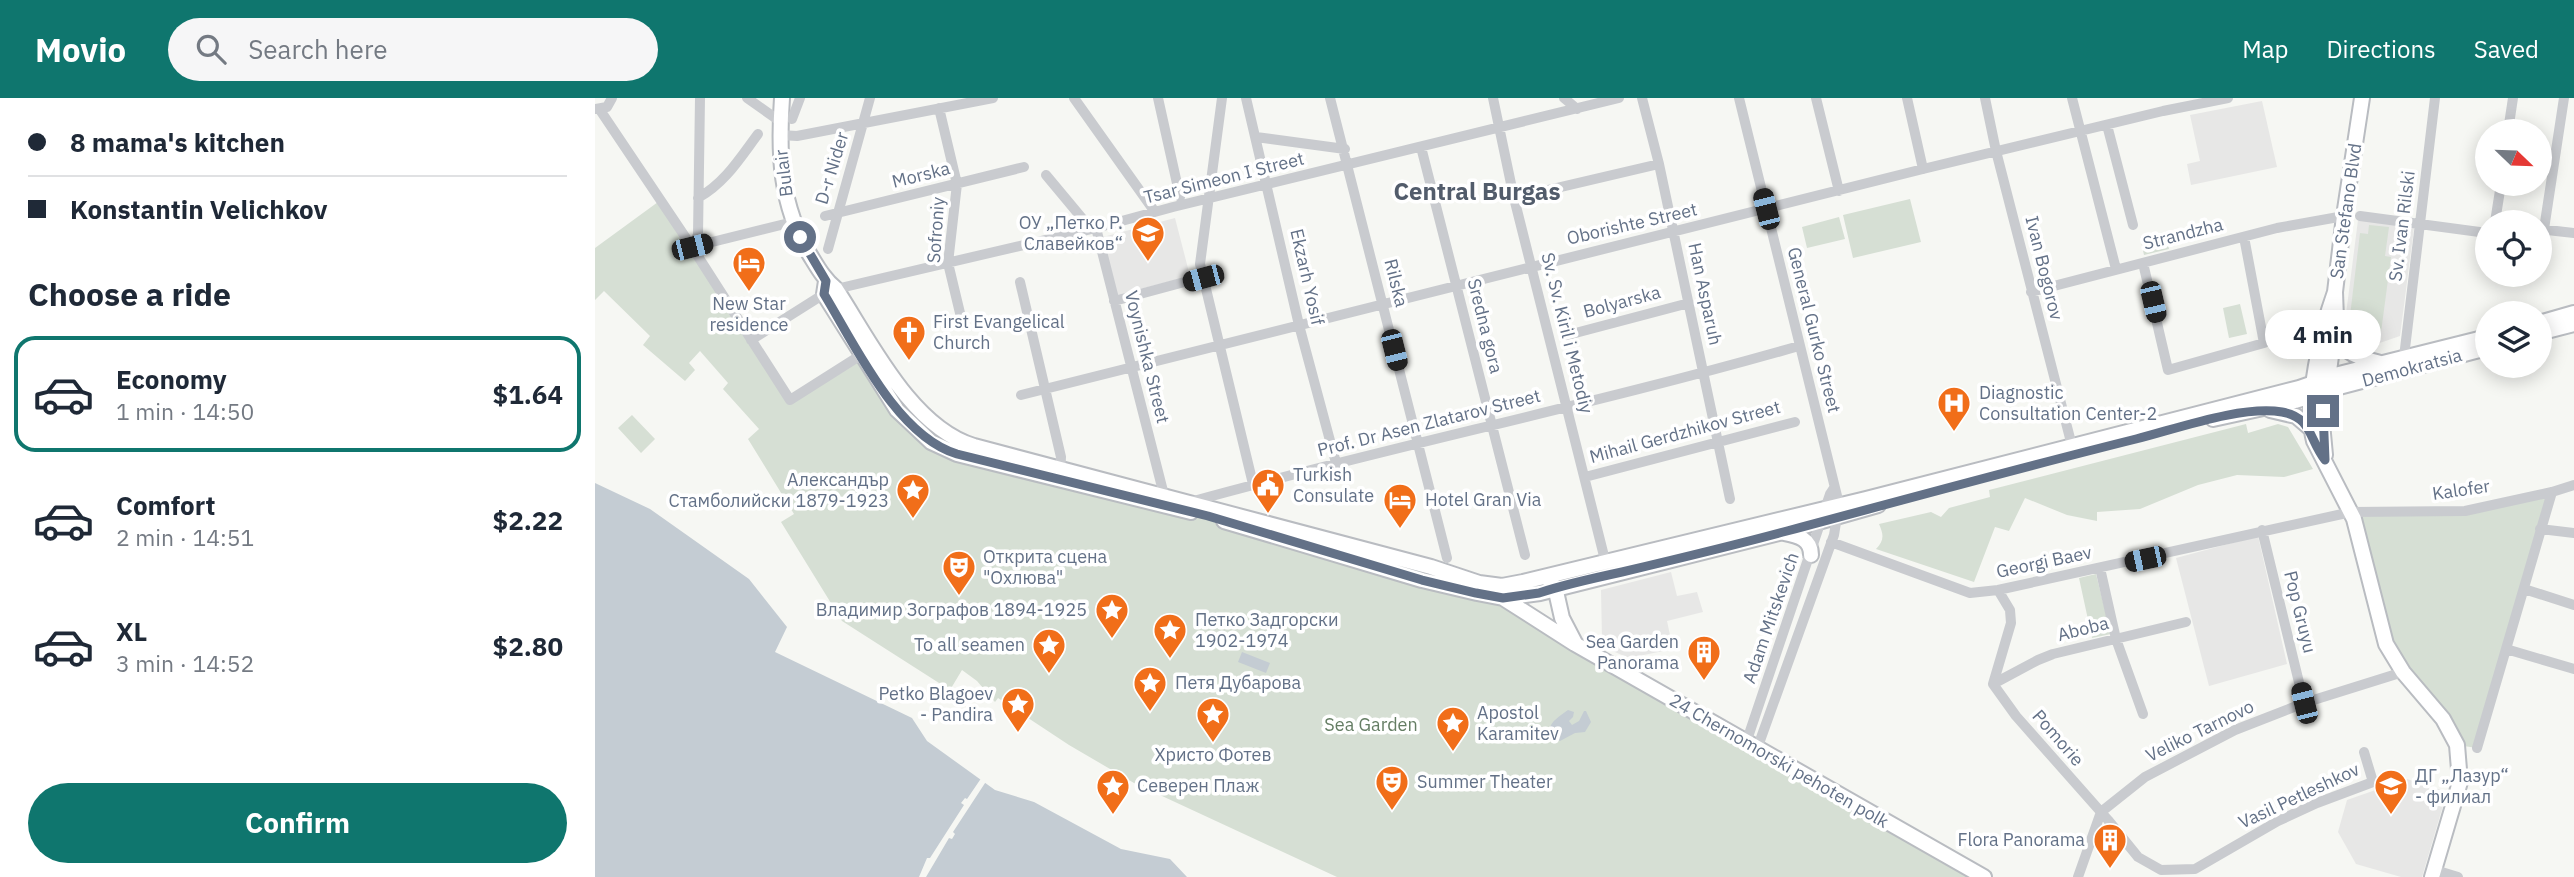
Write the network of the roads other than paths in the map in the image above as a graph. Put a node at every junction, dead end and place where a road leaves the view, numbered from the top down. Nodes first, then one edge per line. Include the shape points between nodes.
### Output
1 (700, 98) edge
2 (747, 98) edge
3 (782, 98) edge
4 (800, 98) edge
5 (870, 98) edge
6 (993, 98) edge
7 (1074, 98) edge
8 (1158, 98) edge
9 (1223, 98) edge
10 (1246, 98) edge
11 (1330, 98) edge
12 (1493, 98) edge
13 (1564, 98) edge
14 (1619, 98) edge
15 (1642, 98) edge
16 (1739, 98) edge
17 (1817, 98) edge
18 (1907, 98) edge
19 (1985, 98) edge
20 (2072, 98) edge
21 (2160, 98) edge
22 (2228, 98) edge
23 (2363, 98) edge
24 (2435, 98) edge
25 (2513, 98) edge
26 (2564, 98) edge
27 (612, 99) edge
28 (966, 101) edge
29 (939, 108) junction
30 (1577, 109) junction
31 (597, 110) edge
32 (2163, 111) junction
33 (2510, 119) edge
34 (864, 122) junction
35 (784, 125) junction
36 (2107, 125) junction
37 (1499, 128) junction
38 (2080, 132) junction
39 (758, 134) dead end
40 (1256, 136) junction
41 (1421, 147) junction
42 (1345, 149) junction
43 (1996, 151) junction
44 (1659, 163) junction
45 (1349, 166) junction
46 (1024, 167) dead end
47 (1923, 169) junction
48 (1046, 175) dead end
49 (957, 184) junction
50 (1268, 185) junction
51 (1839, 191) junction
52 (1180, 197) dead end
53 (698, 198) junction
54 (1514, 198) junction
55 (1208, 199) junction
56 (1766, 209) junction
57 (2545, 210) edge
58 (1155, 212) junction
59 (831, 215) junction
60 (2344, 216) junction
61 (2360, 216) dead end
62 (793, 222) junction
63 (2420, 224) junction
64 (2133, 225) dead end
65 (1091, 229) junction
66 (2552, 230) edge
67 (2475, 231) edge
68 (1674, 232) junction
69 (2574, 233) edge
70 (2244, 237) junction
71 (692, 247) junction
72 (828, 248) dead end
73 (2143, 262) junction
74 (948, 263) junction
75 (1531, 266) junction
76 (2116, 270) junction
77 (1203, 278) junction
78 (1020, 282) dead end
79 (1456, 285) junction
80 (828, 288) junction
81 (2031, 292) junction
82 (2335, 292) junction
83 (1114, 301) junction
84 (1689, 303) junction
85 (1383, 304) junction
86 (960, 313) dead end
87 (2574, 313) edge
88 (2336, 319) junction
89 (2552, 319) edge
90 (2574, 324) edge
91 (1300, 325) junction
92 (2552, 330) edge
93 (1564, 336) dead end
94 (751, 340) junction
95 (2475, 340) edge
96 (1218, 346) junction
97 (1799, 346) junction
98 (2475, 351) edge
99 (861, 355) junction
100 (2404, 357) junction
101 (2382, 363) junction
102 (1131, 366) junction
103 (1704, 372) junction
104 (2321, 387) junction
105 (1047, 388) junction
106 (1021, 395) dead end
107 (1568, 407) junction
108 (2262, 410) junction
109 (1795, 422) dead end
110 (1491, 425) junction
111 (2310, 428) junction
112 (1719, 440) junction
113 (1418, 442) junction
114 (2072, 446) junction
115 (2325, 460) junction
116 (1336, 463) junction
117 (1060, 473) junction
118 (1585, 477) junction
119 (1253, 484) junction
120 (2574, 485) edge
121 (1834, 488) joint
122 (2552, 492) junction
123 (1164, 495) junction
124 (1730, 499) dead end
125 (1189, 502) junction
126 (2351, 512) junction
127 (1831, 513) junction
128 (2540, 529) junction
129 (2262, 530) junction
130 (1783, 532) junction
131 (2574, 533) edge
132 (1831, 542) junction
133 (1525, 555) dead end
134 (1811, 555) junction
135 (1447, 558) dead end
136 (2100, 568) junction
137 (1607, 569) junction
138 (1541, 577) junction
139 (1555, 587) junction
140 (2523, 589) junction
141 (1998, 590) junction
142 (1503, 598) junction
143 (2574, 605) edge
144 (2186, 622) dead end
145 (2116, 639) junction
146 (1575, 644) junction
147 (2506, 649) junction
148 (2574, 669) edge
149 (2403, 672) junction
150 (1993, 684) junction
151 (2304, 703) junction
152 (2143, 715) dead end
153 (1751, 746) junction
154 (2477, 748) dead end
155 (2364, 752) dead end
156 (2101, 812) junction
157 (2176, 871) joint
158 (2433, 873) edge
159 (1983, 877) edge
160 (2078, 877) edge
161 (2458, 877) edge

1 - 53 street
2 - 35 street
3 - 35 main road, Bulair
4 - 35 street
5 - 34 street, D-r Nider
6 - 28 street
7 - 58 street
8 - 52 street
9 - 55 street
10 - 40 street, Ekzarh Yosif
11 - 42 street, Rilska
12 - 37 street, Sv. Sv. Kiril i Metodiy
13 - 30 street
14 - 30 street, Tsar Simeon I Street
15 - 44 street, Han Asparuh
16 - 56 street, General Gurko Street
17 - 51 street
18 - 47 street
19 - 43 street, Ivan Bogorov
20 - 38 street
21 - 32 street
22 - 32 street, Oborishte Street
23 - 60 main road, San Stefano Blvd
24 - 63 street, Sv. Ivan Rilski
25 - 33 street
26 - 57 street
27 - 31 street
28 - 29 street
29 - 34 street
29 - 49 street, Sofroniy
30 - 37 street, Tsar Simeon I Street
31 - 71 street
32 - 36 street, Oborishte Street
34 - 35 street via 797,136
34 - 59 street, D-r Nider
35 - 62 main road, Bulair via 782,180
36 - 38 street, Oborishte Street
36 - 64 street
37 - 41 street, Tsar Simeon I Street
37 - 54 street, Sv. Sv. Kiril i Metodiy
38 - 43 street, Oborishte Street
38 - 76 street
39 - 53 street via 729,173
40 - 42 street
40 - 50 street, Ekzarh Yosif
41 - 45 street, Tsar Simeon I Street
41 - 79 street, Sredna gora
42 - 45 street, Rilska
43 - 47 street, Oborishte Street
43 - 81 street, Ivan Bogorov
44 - 54 street
44 - 68 street, Han Asparuh
45 - 50 street, Tsar Simeon I Street
45 - 85 street, Rilska
46 - 49 street, Morska
47 - 51 street, Oborishte Street
48 - 65 street
49 - 59 street, Morska
49 - 74 street, Sofroniy
50 - 55 street, Tsar Simeon I Street
50 - 91 street, Ekzarh Yosif
51 - 56 street, Oborishte Street
53 - 71 street via 698,235
54 - 75 street, Sv. Sv. Kiril i Metodiy
55 - 58 street, Tsar Simeon I Street
55 - 77 street via 1200,264
56 - 68 street, Oborishte Street
56 - 97 street, General Gurko Street
58 - 65 street, Tsar Simeon I Street
59 - 72 street, D-r Nider
60 - 70 street, Strandzha
60 - 82 main road, San Stefano Blvd
61 - 63 street
62 - 71 street
62 - 80 main road, Bulair
63 - 67 street
63 - 100 street, Sv. Ivan Rilski
65 - 74 street, Tsar Simeon I Street
65 - 83 street, Voynishka Street
66 - 69 street
68 - 75 street, Oborishte Street
68 - 84 street, Han Asparuh
70 - 73 street, Strandzha
70 - 73 street via 2264,343 2168,370
71 - 94 street
73 - 76 street, Strandzha
74 - 80 street, Tsar Simeon I Street
74 - 86 street, Sofroniy
75 - 79 street, Oborishte Street
75 - 107 street, Sv. Sv. Kiril i Metodiy
76 - 81 street, Strandzha
77 - 83 street
77 - 96 street
78 - 105 street
79 - 85 street, Oborishte Street
79 - 110 street, Sredna gora
80 - 94 street, Tsar Simeon I Street
80 - 99 main road, Demokratsia
80 - 117 main road, Demokratsia via 910,401 941,429 961,442
81 - 114 street, Ivan Bogorov
82 - 88 main road
82 - 104 main road via 2326,318
83 - 102 street, Voynishka Street
84 - 93 street, Bolyarska
84 - 103 street, Han Asparuh
85 - 91 street, Oborishte Street
85 - 113 street, Rilska
87 - 89 main road
88 - 101 main road via 2344,348
88 - 104 main road
90 - 92 main road
91 - 96 street, Oborishte Street
91 - 116 street, Ekzarh Yosif
94 - 99 street via 790,400
95 - 100 main road, Demokratsia
96 - 102 street, Oborishte Street
96 - 119 street
97 - 103 street, Prof. Dr Asen Zlatarov Street
97 - 121 street, General Gurko Street
98 - 104 main road, Demokratsia
99 - 117 main road, Demokratsia via 897,411 931,442 957,454
100 - 101 main road, Demokratsia
101 - 104 main road, Demokratsia
102 - 105 street, Oborishte Street
102 - 123 street, Voynishka Street
103 - 107 street, Prof. Dr Asen Zlatarov Street
103 - 112 street, Han Asparuh
104 - 108 main road, Demokratsia
104 - 111 main road
104 - 114 main road, Demokratsia
104 - 115 main road
105 - 106 street, Oborishte Street
105 - 117 street
107 - 110 street, Prof. Dr Asen Zlatarov Street
107 - 118 street, Sv. Sv. Kiril i Metodiy
108 - 111 main road via 2290,414
108 - 127 main road, Demokratsia
109 - 112 street, Mihail Gerdzhikov Street
110 - 113 street, Prof. Dr Asen Zlatarov Street
110 - 133 street, Sredna gora
111 - 115 main road
112 - 118 street, Mihail Gerdzhikov Street
112 - 124 street, Han Asparuh
113 - 116 street, Prof. Dr Asen Zlatarov Street
113 - 135 street, Rilska
114 - 127 main road, Demokratsia
115 - 126 main road
116 - 119 street, Prof. Dr Asen Zlatarov Street
117 - 123 main road, Demokratsia
117 - 142 main road, Demokratsia via 1422,580
118 - 137 street, Sv. Sv. Kiril i Metodiy
119 - 125 street, Prof. Dr Asen Zlatarov Street
120 - 122 street, Kalofer
121 - 127 street, Adam Mitskevich
122 - 126 street, Kalofer via 2465,510
122 - 128 street
123 - 125 main road, Demokratsia
125 - 138 main road, Demokratsia via 1479,583 1502,586
126 - 129 street, Georgi Baev
126 - 149 main road via 2380,626
127 - 130 main road, Demokratsia
127 - 132 street, Adam Mitskevich
127 - 134 street, Adam Mitskevich
127 - 137 main road, Demokratsia
128 - 131 street
128 - 140 street
129 - 136 street, Georgi Baev
129 - 151 street, Pop Gruyu
130 - 134 main road via 1804,538
130 - 137 main road, Demokratsia
132 - 141 street, Georgi Baev via 1970,593
132 - 153 street, Adam Mitskevich
134 - 153 street, Adam Mitskevich
136 - 141 street, Georgi Baev
136 - 145 street
137 - 138 main road, Demokratsia
137 - 139 main road, Demokratsia
138 - 139 main road
139 - 142 main road, Demokratsia
139 - 146 main road via 1562,618
140 - 143 street
140 - 147 street
141 - 150 street via 2010,610 2011,623
142 - 146 main road, 24 Chernomorski pehoten polk
144 - 145 street, Aboba
145 - 150 street, Aboba via 2045,657
145 - 152 street
146 - 153 main road, 24 Chernomorski pehoten polk
147 - 148 street
147 - 154 street
149 - 151 street, Veliko Tarnovo
149 - 158 main road via 2444,719 2459,752 2459,789
150 - 156 street, Pomorie
151 - 156 street, Veliko Tarnovo via 2162,766
153 - 159 main road, 24 Chernomorski pehoten polk
155 - 157 street, Vasil Petleshkov via 2374,782 2278,821 2195,870
156 - 157 street, Pomorie via 2138,857 2161,870
156 - 160 street
158 - 161 street

